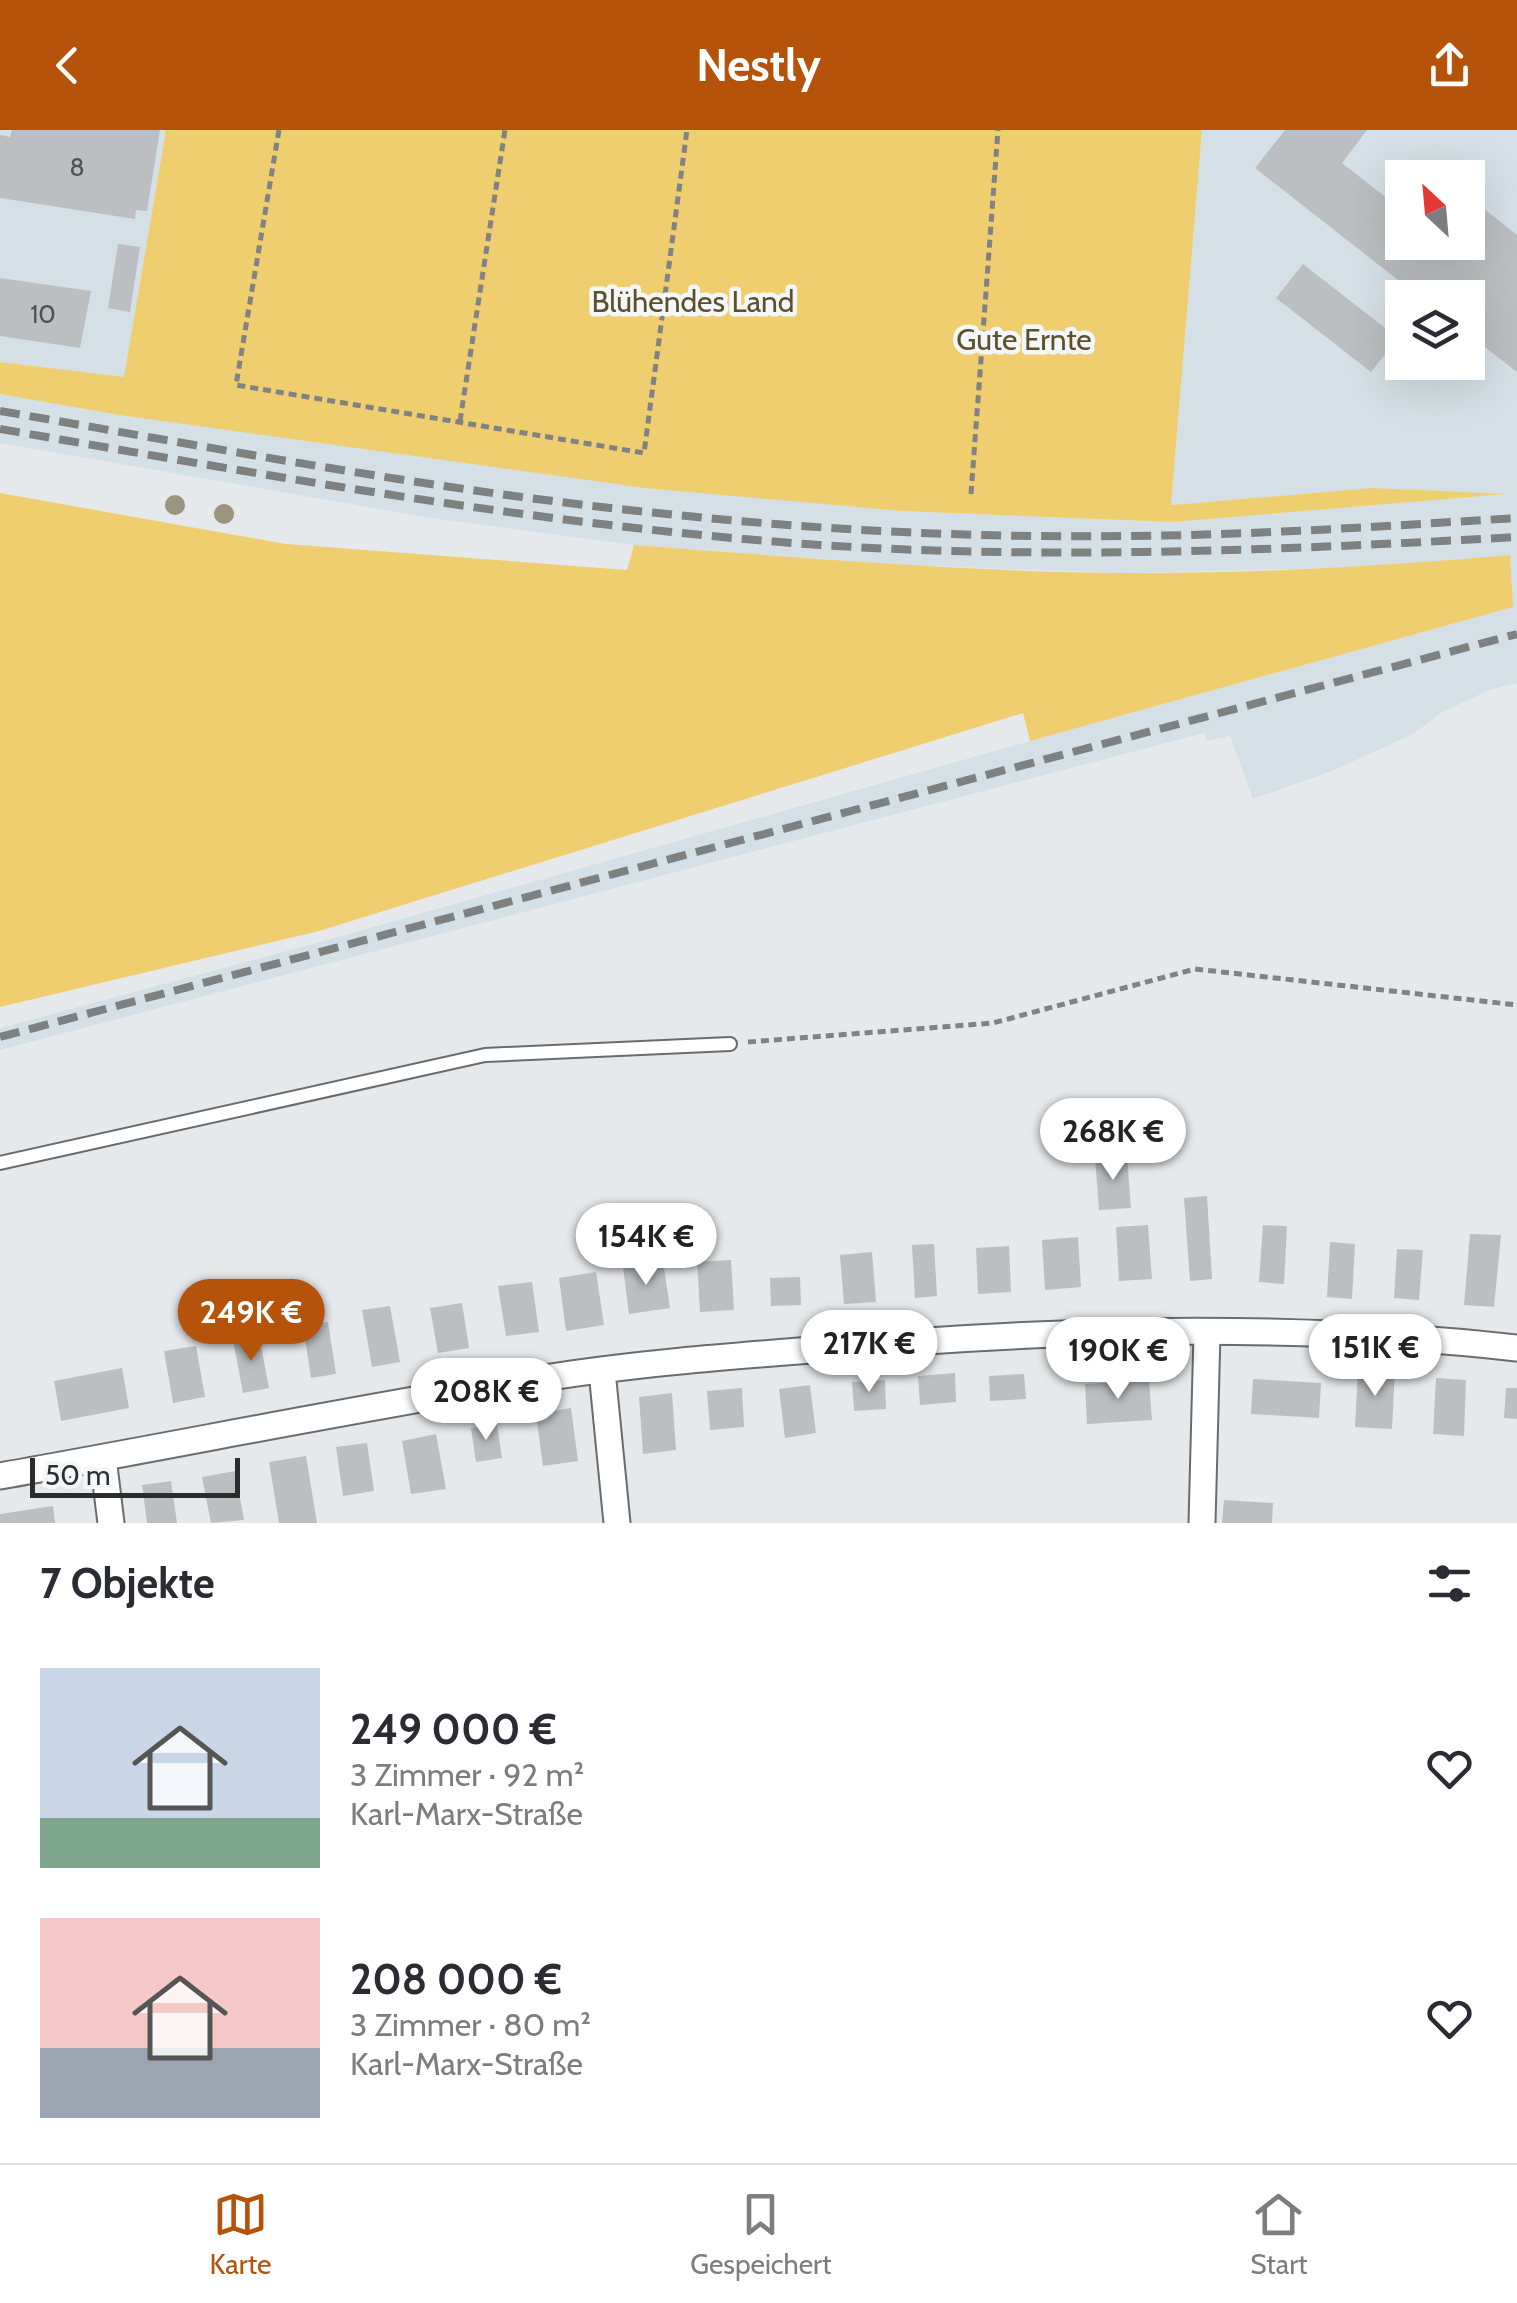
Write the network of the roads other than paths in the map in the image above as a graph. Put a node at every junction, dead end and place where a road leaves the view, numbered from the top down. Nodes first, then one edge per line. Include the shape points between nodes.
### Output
1 (730, 1044) road end
2 (0, 1163) edge
3 (1207, 1333) junction
4 (1517, 1348) edge
5 (602, 1370) junction
6 (103, 1458) junction
7 (0, 1476) edge
8 (111, 1523) edge
9 (617, 1523) edge
10 (1202, 1523) edge

1 - 2 lane via 485,1055
3 - 4 street via 1420,1338
3 - 5 street via 1027,1334
3 - 10 street
5 - 6 street
5 - 9 street
6 - 7 street
6 - 8 street

